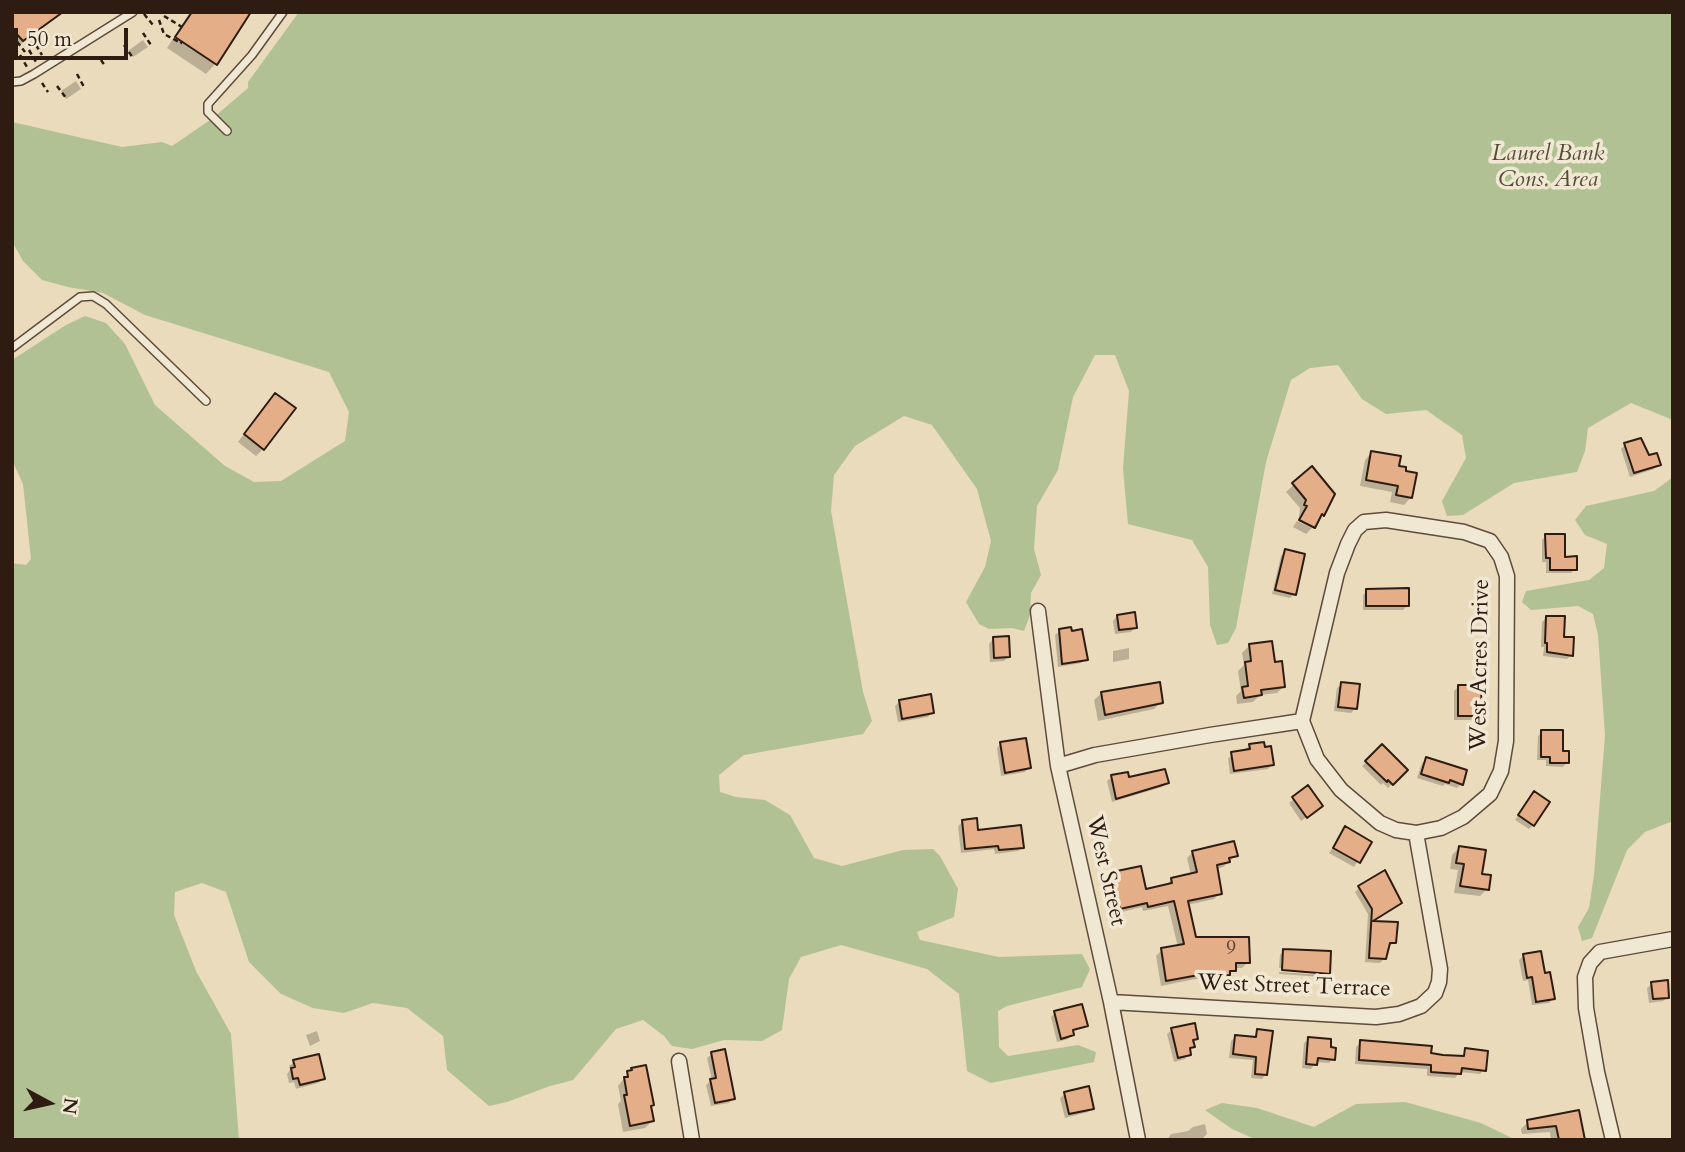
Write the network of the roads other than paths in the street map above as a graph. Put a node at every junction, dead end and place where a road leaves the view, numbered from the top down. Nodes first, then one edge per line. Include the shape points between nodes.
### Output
1 (133, 12) edge
2 (283, 12) edge
3 (12, 82) edge
4 (227, 131) dead end
5 (12, 348) edge
6 (206, 401) dead end
7 (1038, 611) dead end
8 (1302, 722) junction
9 (1058, 766) junction
10 (1416, 833) junction
11 (1673, 939) edge
12 (1111, 1002) junction
13 (678, 1061) dead end
14 (692, 1140) edge
15 (1138, 1140) edge
16 (1613, 1140) edge

1 - 3 lane via 34,74
2 - 4 lane via 208,104 208,112
5 - 6 lane via 80,297 93,296
7 - 9 street, West Street
8 - 9 street via 1210,734
8 - 10 street via 1317,759 1341,790 1380,822
8 - 10 street, West Acres Drive via 1337,573 1355,530 1364,522 1386,520 1464,532 1490,541 1502,556 1507,576 1506,741 1501,771 1490,794 1462,817
9 - 12 street, West Street
10 - 12 street, West Street Terrace via 1440,970 1435,993 1421,1006 1376,1017
11 - 16 street via 1600,952 1585,977 1586,1008
12 - 15 street, West Street
13 - 14 street

